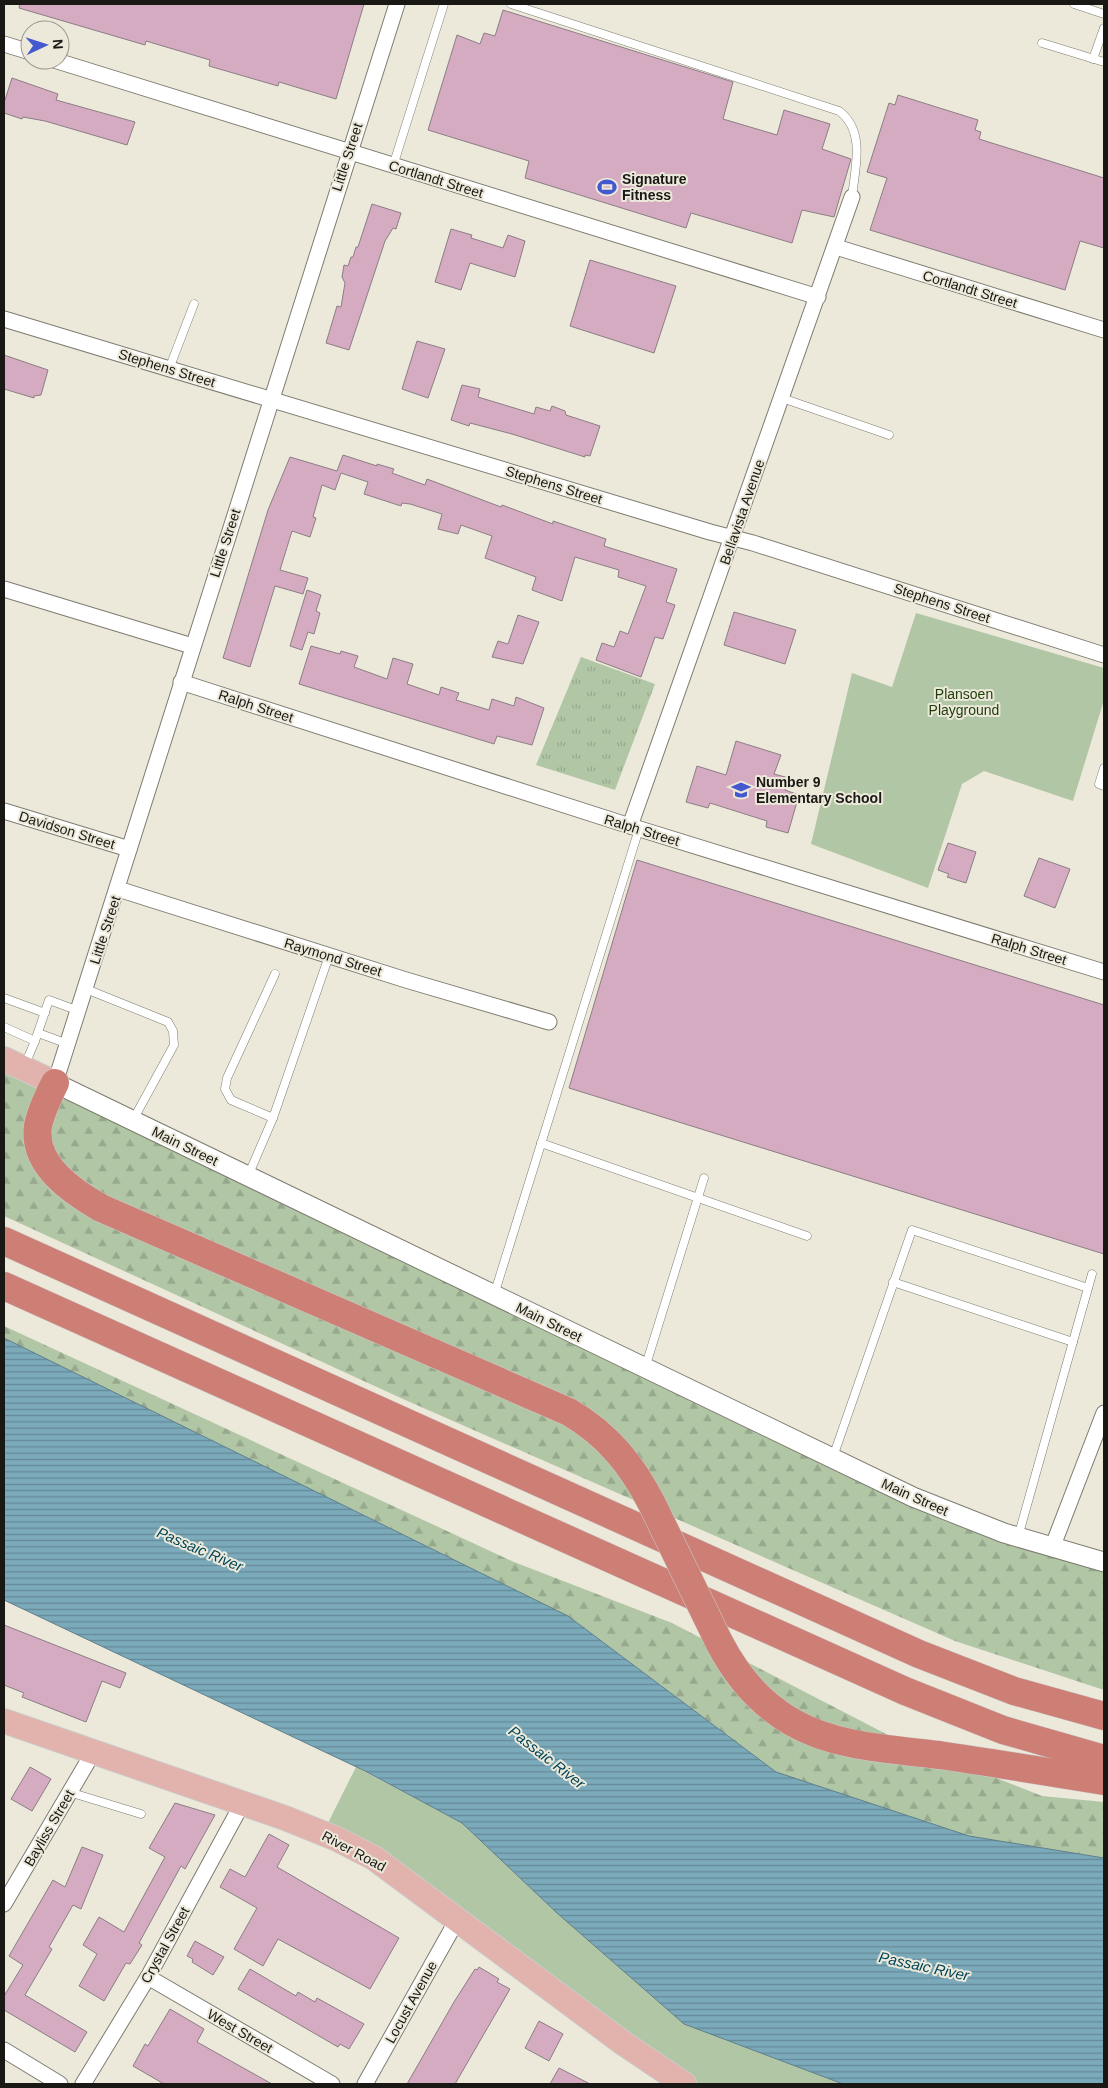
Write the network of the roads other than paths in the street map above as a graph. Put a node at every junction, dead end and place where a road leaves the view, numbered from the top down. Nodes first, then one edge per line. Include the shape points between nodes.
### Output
1 (397, 4) edge
2 (444, 4) edge
3 (511, 4) edge
4 (1074, 4) edge
5 (1104, 14) edge
6 (1104, 28) edge
7 (1042, 43) dead end
8 (4, 44) edge
9 (20, 49) edge
10 (1093, 59) junction
11 (1104, 62) edge
12 (70, 65) edge
13 (349, 152) junction
14 (393, 166) junction
15 (852, 197) joint
16 (836, 247) junction
17 (818, 297) junction
18 (194, 304) dead end
19 (4, 319) edge
20 (1104, 330) edge
21 (169, 369) junction
22 (782, 398) junction
23 (271, 399) junction
24 (889, 435) dead end
25 (732, 539) junction
26 (4, 588) edge
27 (192, 646) junction
28 (1104, 655) edge
29 (181, 682) junction
30 (1104, 768) edge
31 (1104, 786) edge
32 (4, 811) edge
33 (634, 828) junction
34 (129, 849) junction
35 (118, 890) junction
36 (329, 956) junction
37 (1104, 972) edge
38 (275, 974) dead end
39 (86, 989) junction
40 (4, 998) edge
41 (79, 1011) junction
42 (45, 1013) junction
43 (549, 1022) dead end
44 (4, 1027) edge
45 (38, 1033) junction
46 (35, 1041) junction
47 (68, 1044) junction
48 (14, 1063) edge
49 (56, 1083) junction
50 (273, 1118) junction
51 (132, 1120) junction
52 (542, 1144) junction
53 (248, 1176) junction
54 (704, 1178) dead end
55 (697, 1199) junction
56 (807, 1236) dead end
57 (4, 1241) edge
58 (1092, 1274) dead end
59 (893, 1282) junction
60 (4, 1286) edge
61 (1088, 1288) junction
62 (494, 1295) junction
63 (1072, 1342) junction
64 (645, 1368) junction
65 (1104, 1413) edge
66 (832, 1459) junction
67 (1018, 1537) junction
68 (1052, 1548) junction
69 (1104, 1562) edge
70 (1104, 1716) edge
71 (4, 1721) edge
72 (94, 1751) junction
73 (1104, 1758) edge
74 (1104, 1781) edge
75 (69, 1792) junction
76 (242, 1804) junction
77 (141, 1814) dead end
78 (4, 1904) edge
79 (457, 1920) junction
80 (148, 1977) junction
81 (4, 2050) edge
82 (60, 2084) edge
83 (84, 2084) edge
84 (332, 2084) edge
85 (365, 2084) edge
86 (684, 2084) edge

1 - 13 street, Little Street
2 - 14 lane
3 - 15 lane via 839,111 849,120 856,136
4 - 5 lane
6 - 10 lane
7 - 10 lane
8 - 9 street
10 - 11 lane
12 - 13 street, Cortlandt Street
13 - 14 street, Cortlandt Street
13 - 23 street, Little Street
14 - 17 street, Cortlandt Street
15 - 16 street, Bellavista Avenue
16 - 17 street, Bellavista Avenue
16 - 20 street, Cortlandt Street
17 - 22 street, Bellavista Avenue
18 - 21 lane
19 - 21 street, Stephens Street
21 - 23 street, Stephens Street
22 - 24 lane
22 - 25 street, Bellavista Avenue
23 - 25 street, Stephens Street
23 - 27 street, Little Street
25 - 28 street, Stephens Street
25 - 33 street, Bellavista Avenue
26 - 27 street
27 - 29 street, Little Street
29 - 33 street, Ralph Street
29 - 34 street, Little Street
30 - 31 lane via 1099,784
32 - 34 street, Davidson Street
33 - 37 street, Ralph Street
33 - 52 lane
34 - 35 street, Little Street
35 - 36 street, Raymond Street
35 - 39 street, Little Street
36 - 43 street, Raymond Street
36 - 50 lane
38 - 50 lane via 227,1078 225,1089 231,1100
39 - 41 street, Little Street
39 - 51 lane via 168,1022 173,1031 174,1045
40 - 42 lane
41 - 42 lane via 49,1000
41 - 47 street, Little Street
42 - 45 lane
44 - 46 lane
45 - 46 lane
45 - 47 lane
46 - 48 lane
47 - 49 street, Little Street
48 - 49 main road, Main Street
49 - 51 street, Main Street
49 - 74 highway, bridge via 40,1120 40,1149 50,1168 82,1197 592,1425 620,1452 640,1481 730,1664 759,1698 787,1719 816,1733 858,1744
50 - 53 lane
51 - 53 street, Main Street
52 - 55 lane
52 - 62 lane
53 - 62 street, Main Street
54 - 55 lane
55 - 56 lane
55 - 64 lane
57 - 70 highway via 919,1654 1014,1691
58 - 61 lane
59 - 61 lane via 912,1230
59 - 63 lane
59 - 66 lane
60 - 73 highway via 905,1691 1003,1730
61 - 63 lane
62 - 64 street, Main Street
63 - 67 lane
64 - 66 street, Main Street
65 - 68 street
66 - 67 street, Main Street via 949,1512
67 - 68 street, Main Street
68 - 69 street, Main Street
71 - 72 main road, River Road
72 - 75 street, Bayliss Street
72 - 76 main road, River Road
75 - 77 lane
75 - 78 street, Bayliss Street
76 - 79 main road, River Road via 337,1839 374,1858
76 - 80 street, Crystal Street
79 - 85 street, Locust Avenue
79 - 86 main road, River Road
80 - 83 street, Crystal Street
80 - 84 street, West Street
81 - 82 street

